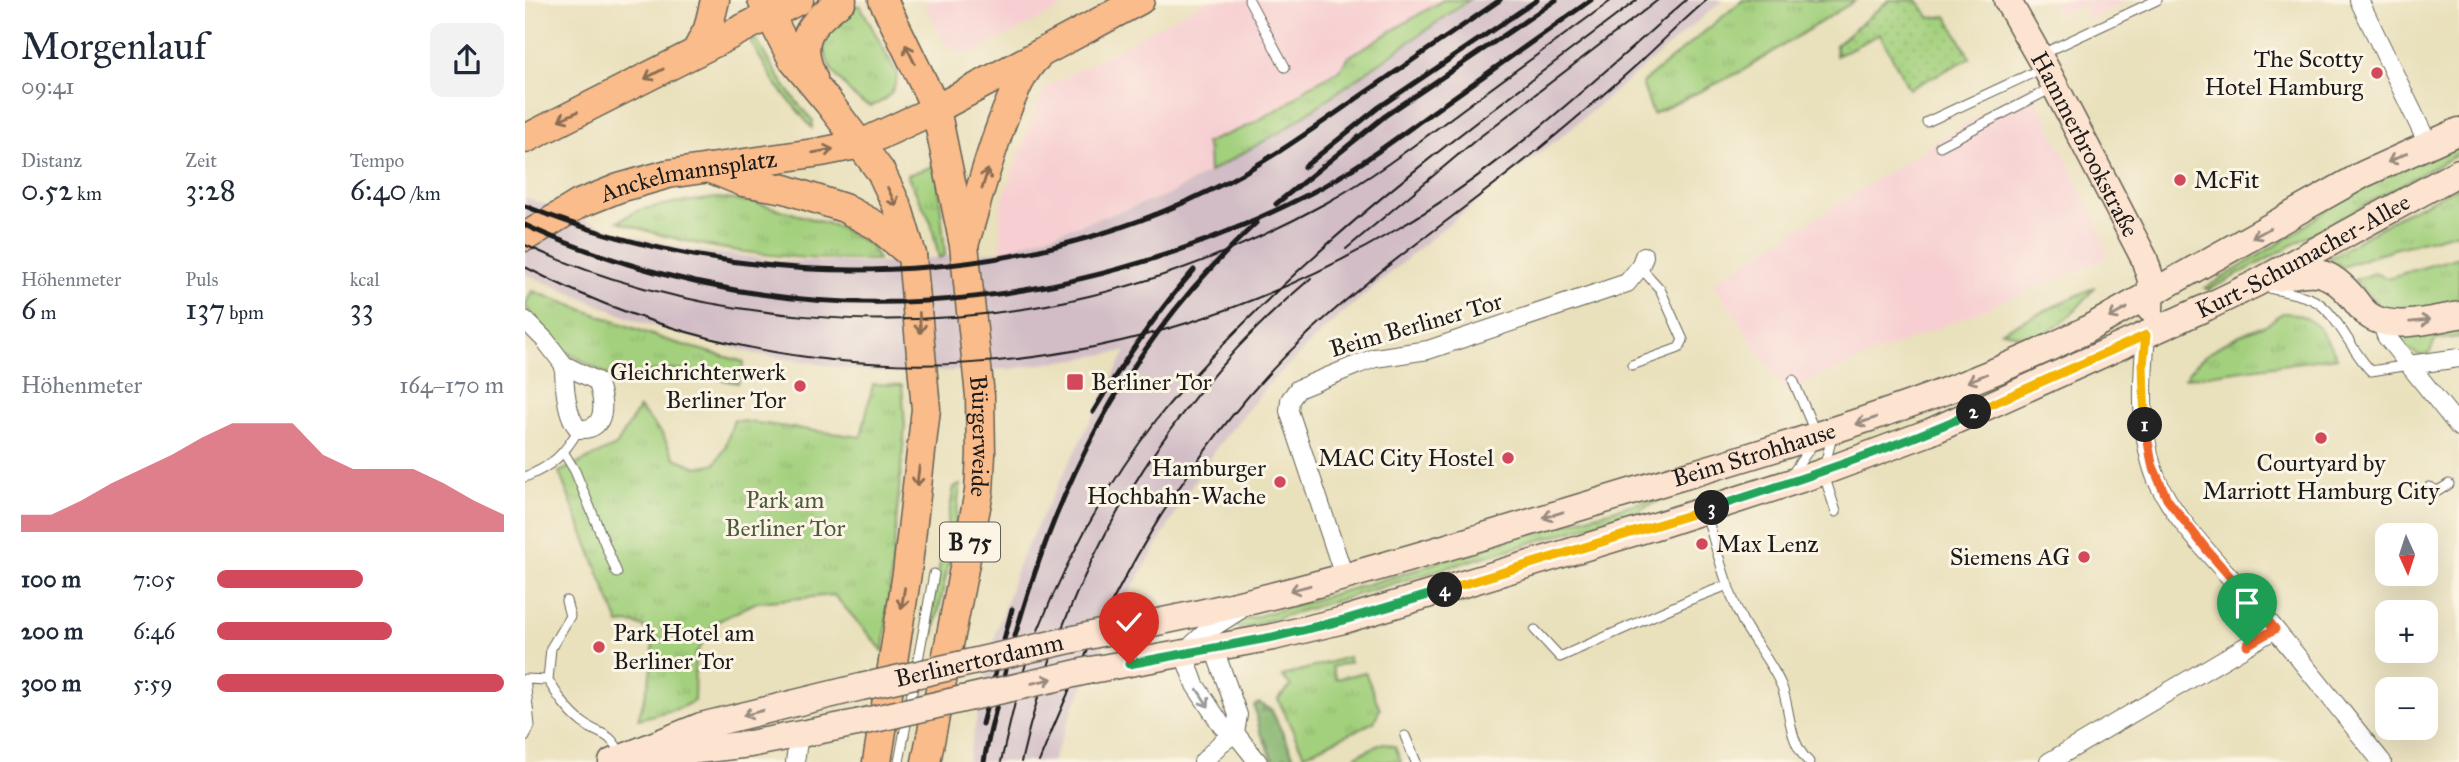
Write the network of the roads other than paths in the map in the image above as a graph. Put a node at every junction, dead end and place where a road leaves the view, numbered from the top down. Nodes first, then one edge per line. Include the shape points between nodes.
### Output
1 (715, 0) edge
2 (799, 0) edge
3 (842, 0) edge
4 (883, 0) edge
5 (1140, 0) edge
6 (1249, 0) edge
7 (2007, 0) edge
8 (2157, 0) edge
9 (2359, 0) edge
10 (765, 8) edge
11 (1045, 50) junction
12 (697, 52) junction
13 (1285, 67) dead end
14 (2046, 70) junction
15 (819, 90) junction
16 (936, 108) junction
17 (1927, 122) dead end
18 (2459, 131) edge
19 (525, 139) edge
20 (861, 144) junction
21 (2427, 144) junction
22 (1940, 146) dead end
23 (707, 167) junction
24 (2459, 172) edge
25 (525, 237) edge
26 (964, 245) junction
27 (912, 255) junction
28 (1642, 261) joint
29 (2255, 284) junction
30 (2151, 295) junction
31 (2459, 316) edge
32 (525, 320) edge
33 (2381, 321) junction
34 (2146, 335) junction
35 (2459, 358) edge
36 (564, 365) junction
37 (1632, 365) dead end
38 (2409, 365) junction
39 (1793, 380) dead end
40 (2459, 426) edge
41 (579, 429) junction
42 (1825, 435) junction
43 (564, 453) junction
44 (1823, 472) junction
45 (525, 477) edge
46 (1785, 484) junction
47 (2449, 484) dead end
48 (2429, 487) dead end
49 (1705, 510) junction
50 (1836, 512) dead end
51 (617, 573) dead end
52 (934, 575) dead end
53 (1344, 576) junction
54 (1727, 586) junction
55 (1257, 599) junction
56 (566, 601) dead end
57 (1147, 624) junction
58 (2275, 629) junction
59 (1535, 630) dead end
60 (1201, 646) junction
61 (548, 680) junction
62 (1235, 733) junction
63 (799, 735) junction
64 (1405, 736) dead end
65 (525, 737) edge
66 (618, 760) edge
67 (795, 762) edge
68 (877, 762) edge
69 (899, 762) edge
70 (926, 762) edge
71 (1203, 762) edge
72 (1258, 762) edge
73 (1416, 762) edge
74 (1809, 762) edge
75 (2049, 762) edge
76 (2382, 762) edge

1 - 12 main road
2 - 10 main road
3 - 15 main road via 819,18 806,37 807,67
16 -> 4 main road, B 75
5 - 11 main road, Anckelmannsplatz
6 - 13 lane
7 - 14 main road, Hammerbrookstraße
8 - 14 lane
9 - 21 street
10 - 12 main road
10 - 15 main road, B 75 via 793,60
11 - 16 main road, Anckelmannsplatz
26 -> 11 main road via 1018,86 1027,67
12 -> 19 main road
14 - 17 lane
14 - 22 lane
14 - 30 main road, Hammerbrookstraße via 2144,258
15 - 20 main road, B 75
16 - 20 main road, Anckelmannsplatz
16 - 26 main road, Bürgerweide / B 75
18 - 21 main road, Kurt-Schumacher-Allee
23 -> 20 main road, Anckelmannsplatz
20 -> 27 main road, B 75 via 881,172
21 -> 30 main road, Kurt-Schumacher-Allee via 2364,174
23 - 25 main road, Anckelmannsplatz via 609,192 579,204
23 - 27 main road via 743,183 785,189 844,208 877,226
24 - 29 main road, Kurt-Schumacher-Allee
26 - 70 main road, Bürgerweide / B 75 via 980,396 979,492
27 -> 68 main road, B 75 via 926,409
28 - 37 lane via 1683,340 1679,348
28 - 53 street, Beim Berliner Tor via 1627,283 1439,347 1375,358 1295,392 1289,411
29 - 33 main road via 2304,273 2326,274 2340,282 2366,313
29 - 34 main road, Kurt-Schumacher-Allee
29 - 38 lane via 2322,306 2371,371
30 - 34 main road, Hammerbrookstraße
30 -> 42 main road, Beim Strohhause via 2040,353
33 -> 31 main road
32 - 36 street
33 - 38 street
34 - 44 main road, Beim Strohhause via 1930,432
34 - 58 street via 2145,424 2157,478 2174,509
35 - 38 street
36 - 41 street via 566,395 573,424
36 - 41 street via 597,381 602,393 599,422
38 - 40 street
39 - 42 lane
41 - 43 lane
42 - 44 lane
42 - 46 lane
42 -> 53 main road, Beim Strohhause
43 - 45 lane
43 - 51 lane
44 - 46 main road, Beim Strohhause
44 - 50 lane
46 - 49 main road, Beim Strohhause
47 - 48 lane via 2438,491
49 - 54 lane
49 - 60 main road, Beim Strohhause via 1344,620
52 - 69 lane
53 -> 55 main road, Berlinertordamm
54 - 59 lane via 1560,657
54 - 74 lane via 1769,660 1783,693 1790,729
55 - 57 main road, Berlinertordamm
55 - 60 street
56 - 61 lane via 570,616 551,648
57 - 60 street via 1187,629
57 -> 66 main road, Berlinertordamm, bridge via 701,726
58 - 75 street
58 - 76 street
60 - 62 street via 1238,715
60 -> 62 street via 1187,663 1195,685 1222,726
63 -> 60 main road, Berlinertordamm, bridge
61 - 65 lane via 525,679 530,726
61 - 66 lane via 572,714 611,737
62 - 71 street
62 - 72 street
63 - 66 main road, Berlinertordamm
63 - 67 street
64 - 73 lane

